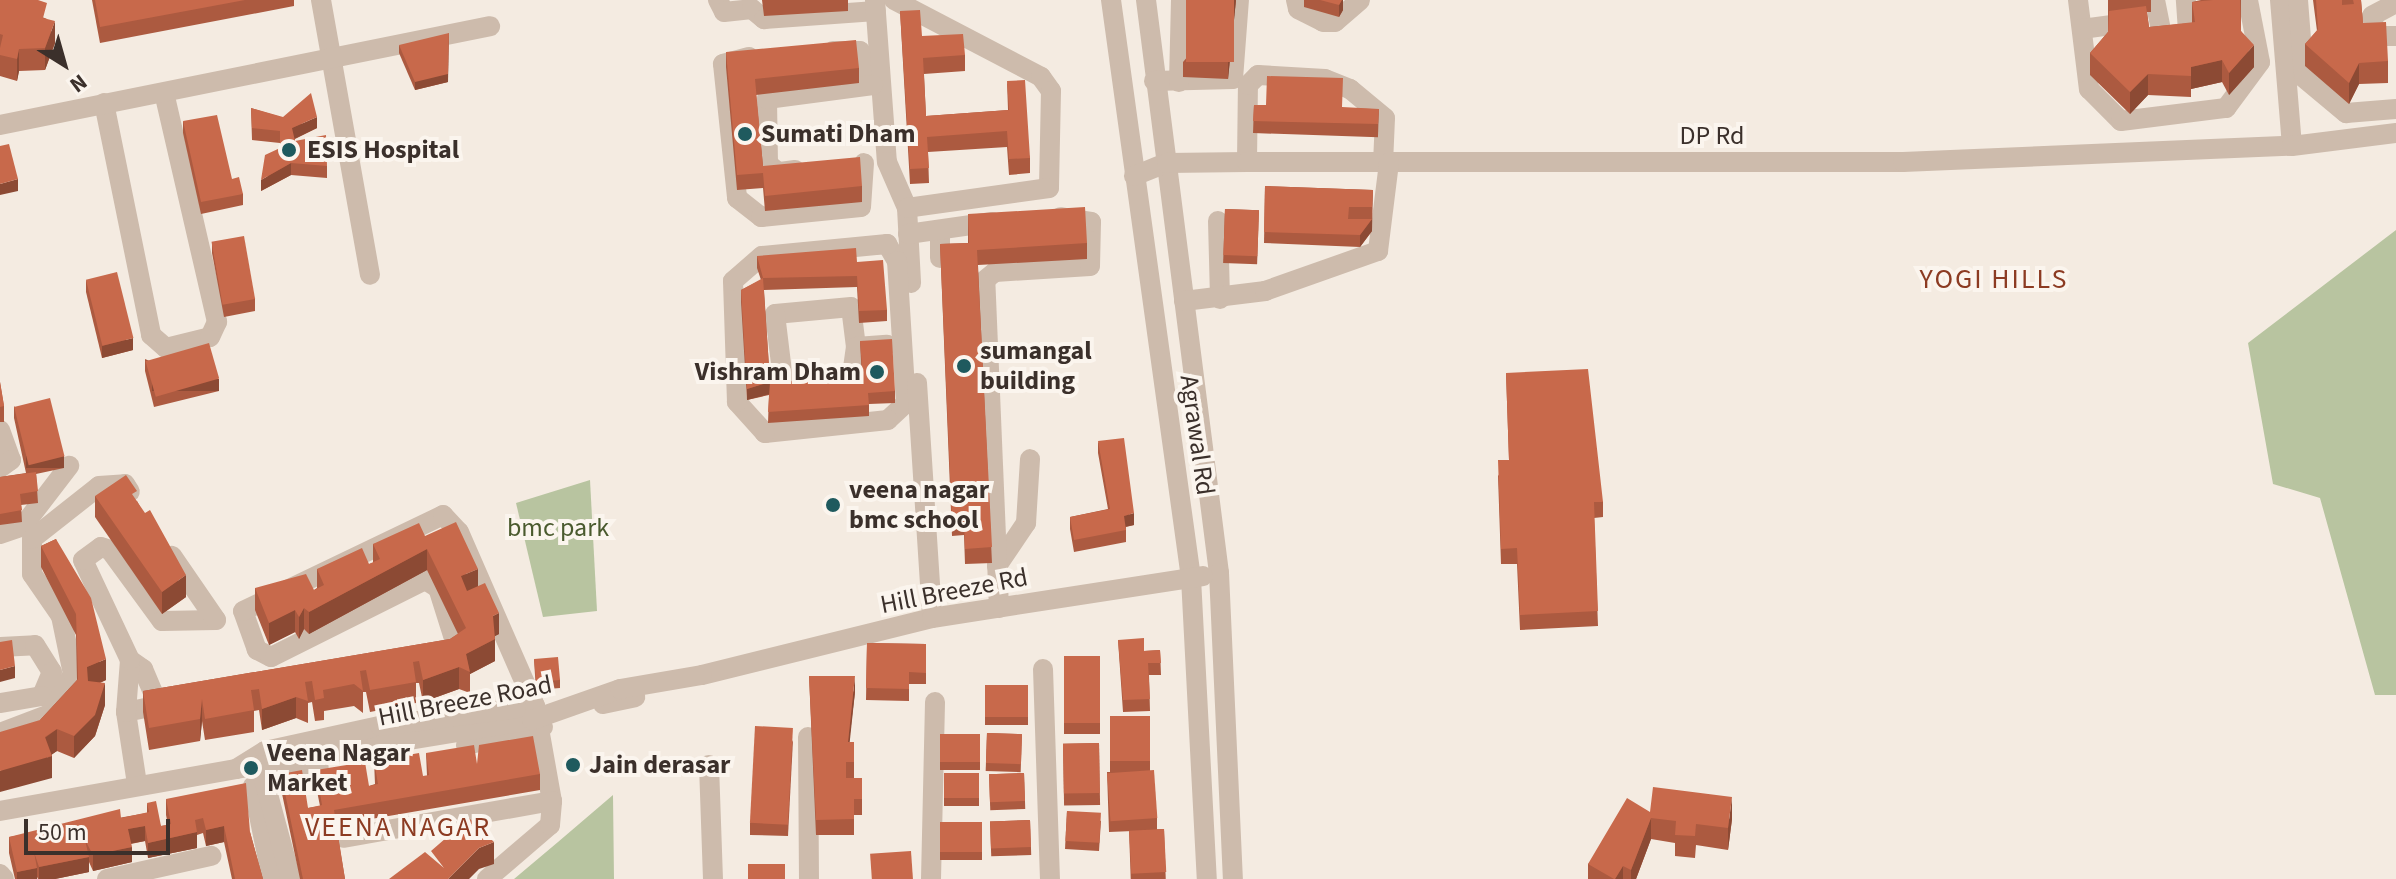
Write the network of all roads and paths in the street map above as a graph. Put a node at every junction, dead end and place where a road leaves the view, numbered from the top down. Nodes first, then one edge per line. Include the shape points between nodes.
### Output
1 (321, 0) edge
2 (718, 0) edge
3 (894, 0) edge
4 (1111, 0) edge
5 (1146, 0) edge
6 (1181, 0) edge
7 (1239, 0) edge
8 (1296, 0) edge
9 (1360, 0) edge
10 (2078, 0) edge
11 (2280, 0) edge
12 (2298, 0) edge
13 (2396, 3) edge
14 (2240, 6) edge
15 (2186, 7) edge
16 (2156, 9) edge
17 (865, 10) edge
18 (490, 26) dead end
19 (2082, 29) junction
20 (2396, 36) edge
21 (814, 52) edge
22 (770, 56) edge
23 (332, 58) junction
24 (1154, 81) junction
25 (1179, 82) junction
26 (872, 85) junction
27 (164, 93) junction
28 (104, 103) junction
29 (2396, 109) edge
30 (0, 125) edge
31 (2396, 133) edge
32 (2292, 146) junction
33 (887, 162) junction
34 (1247, 162) junction
35 (864, 163) junction
36 (1167, 163) junction
37 (1386, 163) junction
38 (1134, 176) junction
39 (907, 208) junction
40 (1218, 221) dead end
41 (940, 232) junction
42 (908, 234) junction
43 (940, 258) edge
44 (370, 275) dead end
45 (1220, 299) junction
46 (1184, 301) junction
47 (909, 344) junction
48 (856, 347) junction
49 (0, 430) edge
50 (1030, 459) dead end
51 (69, 466) dead end
52 (0, 468) edge
53 (141, 509) edge
54 (0, 534) edge
55 (158, 534) edge
56 (997, 566) junction
57 (1219, 573) junction
58 (1191, 578) junction
59 (144, 595) junction
60 (999, 608) junction
61 (243, 611) junction
62 (110, 613) junction
63 (932, 618) junction
64 (216, 620) junction
65 (0, 647) edge
66 (271, 657) junction
67 (414, 657) edge
68 (130, 660) junction
69 (1043, 669) dead end
70 (702, 675) joint
71 (262, 681) edge
72 (635, 697) dead end
73 (187, 699) edge
74 (935, 702) dead end
75 (0, 703) edge
76 (158, 705) junction
77 (126, 712) junction
78 (535, 718) junction
79 (0, 733) edge
80 (808, 737) edge
81 (709, 765) dead end
82 (248, 767) junction
83 (137, 784) junction
84 (552, 801) junction
85 (0, 811) edge
86 (343, 838) dead end
87 (211, 856) dead end
88 (0, 874) edge
89 (4, 879) edge
90 (107, 879) edge
91 (272, 879) edge
92 (291, 879) edge
93 (487, 879) edge
94 (713, 879) edge
95 (809, 879) edge
96 (931, 879) edge
97 (1050, 879) edge
98 (1207, 879) edge
99 (1233, 879) edge

1 - 23 street
2 - 17 street via 724,12 752,9 764,19
3 - 39 street via 1041,77 1051,91 1049,188
4 - 38 street, Agrawal Rd
5 - 24 street, Agrawal Rd
6 - 25 street
7 - 25 street via 1233,79
8 - 9 street via 1298,9 1335,22
10 - 19 street
11 - 32 street
12 - 29 street via 2304,78 2346,113
13 - 20 street via 2372,16 2376,36
14 - 15 street
14 - 19 street via 2260,62 2221,111 2114,119 2089,89
15 - 16 street via 2180,40 2159,38
16 - 19 street
17 - 26 street
18 - 23 street
21 - 26 street via 857,49
22 - 35 street via 723,64 737,198 761,217 861,207
23 - 27 street
23 - 44 street
24 - 25 street
24 - 36 street, Agrawal Rd
26 - 33 street
26 - 35 street via 767,99 772,169
27 - 28 street
27 - 28 street via 217,322 210,337 166,348 151,335
28 - 30 street
31 - 32 street, DP Rd
32 - 37 street, DP Rd via 1904,170
33 - 35 street
33 - 39 street
34 - 36 street, DP Rd
34 - 37 street, DP Rd
34 - 37 street via 1248,85 1258,75 1325,79 1350,89 1385,118
36 - 38 street, DP Rd
36 - 46 street, Agrawal Rd
37 - 45 street via 1378,251 1265,291
38 - 58 street, Agrawal Rd
39 - 42 street
40 - 45 street
41 - 42 street
41 - 43 street
41 - 56 street via 1088,218 1093,262 1086,269 995,272 985,280
42 - 47 street
45 - 46 street
46 - 57 street, Agrawal Rd
47 - 47 street via 906,403 888,420 765,433 737,402 733,281 762,256 887,244 897,261
47 - 48 street
47 - 63 street
48 - 48 street via 852,375 783,380 775,314 851,307
49 - 52 street via 11,460
50 - 56 street via 1026,523
51 - 54 street via 23,526
53 - 79 street via 125,484 99,486 32,539 32,574 61,616 73,674 50,714
55 - 64 street
56 - 60 street
57 - 58 street, Hill Breeze Rd
57 - 99 street, Agrawal Rd
58 - 60 street, Hill Breeze Rd
58 - 98 street, Agrawal Rd
59 - 62 street
59 - 62 street via 101,547 83,560
59 - 64 street via 162,621
60 - 63 street, Hill Breeze Rd
61 - 64 street
61 - 66 street via 257,650
61 - 78 street via 443,515 459,532
62 - 68 street
63 - 70 street, Hill Breeze Rd
65 - 75 street via 35,645 52,672 42,696
66 - 67 street via 425,580 438,588 456,645 443,655
66 - 71 street via 277,678
68 - 76 street via 143,669
68 - 77 street
69 - 97 street
70 - 78 street, Hill Breeze Road, bridge via 620,689
72 - 78 street
73 - 76 street
74 - 96 street
76 - 77 street
77 - 83 street
78 - 82 street, Hill Breeze Road
78 - 84 street
80 - 95 street
81 - 94 street
82 - 83 street, Hill Breeze Road
82 - 91 street
82 - 92 street
83 - 85 street, Hill Breeze Road
84 - 86 street
84 - 93 street via 550,825
87 - 90 street
88 - 89 street

